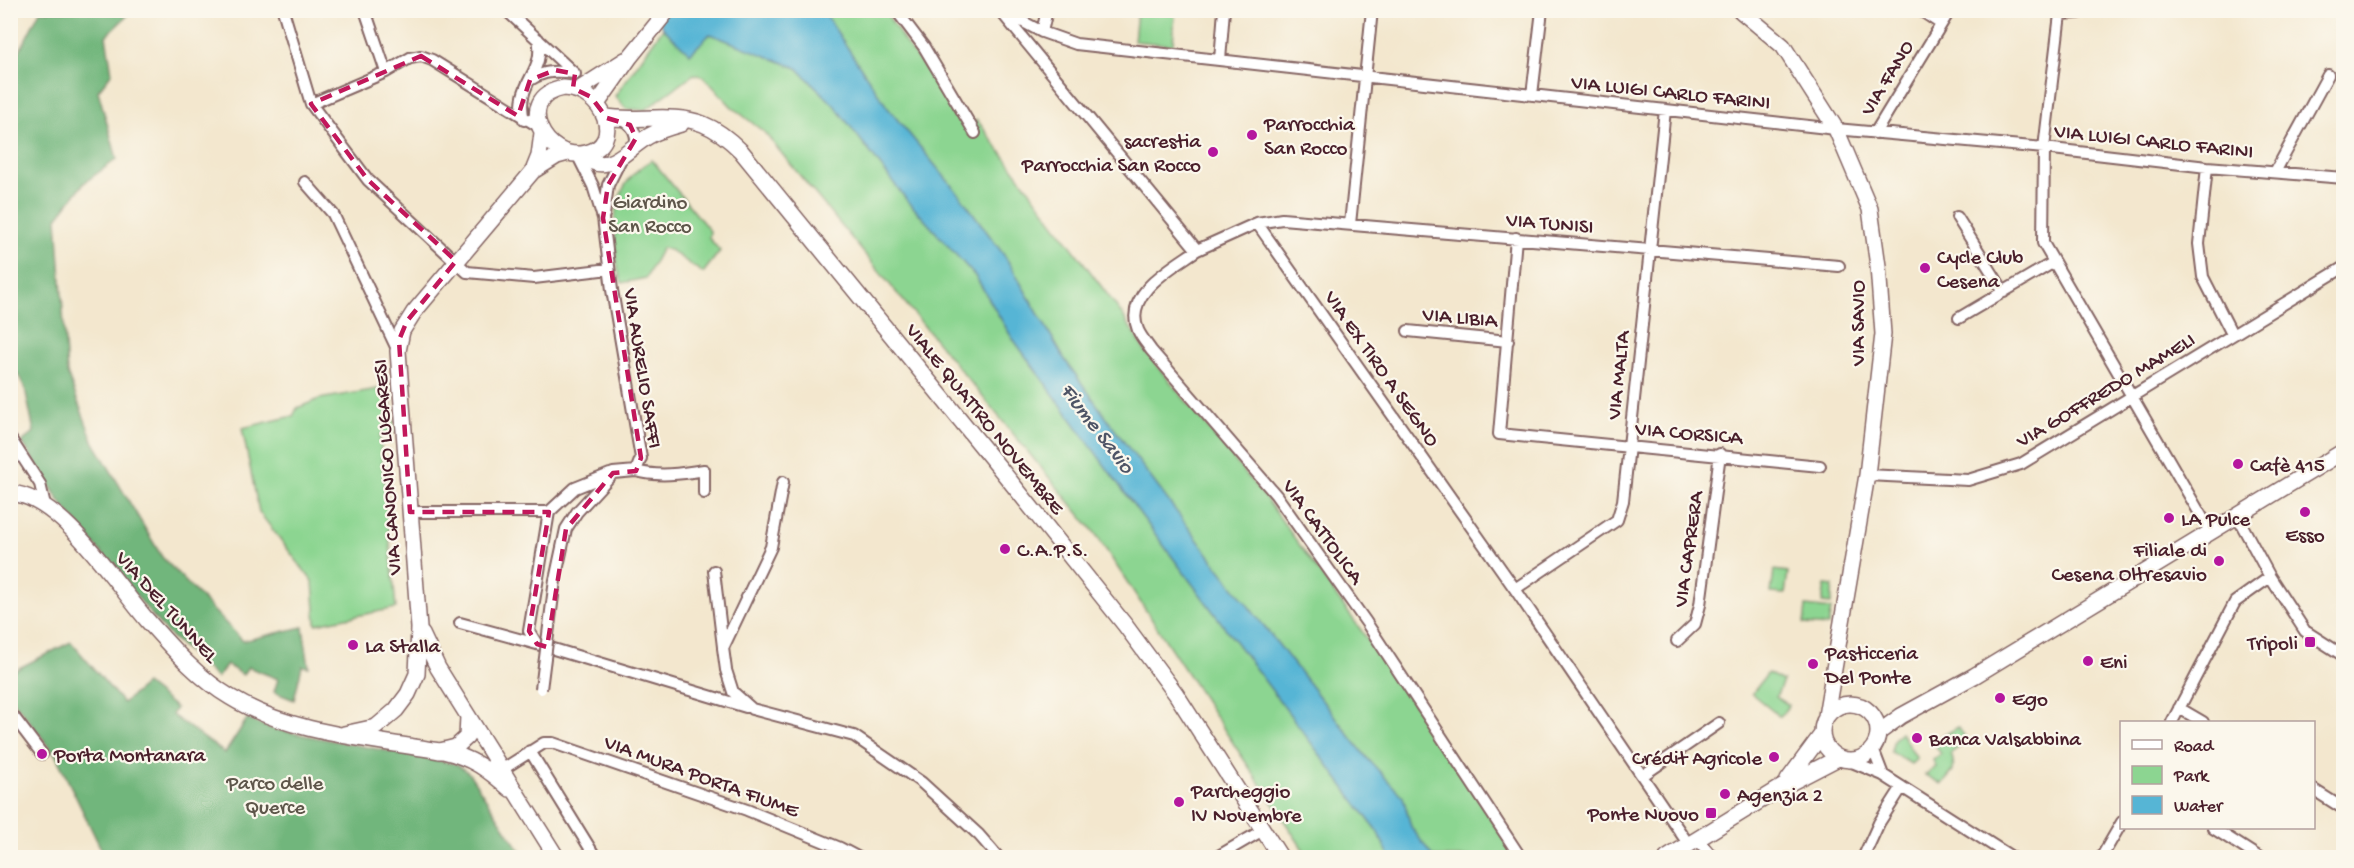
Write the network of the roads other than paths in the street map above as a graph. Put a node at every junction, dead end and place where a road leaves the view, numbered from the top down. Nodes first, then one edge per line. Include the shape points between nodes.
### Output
1 (283, 10) edge
2 (365, 10) edge
3 (506, 10) edge
4 (668, 10) edge
5 (896, 10) edge
6 (1001, 10) edge
7 (1047, 10) edge
8 (1224, 10) edge
9 (1372, 10) edge
10 (1542, 10) edge
11 (1740, 10) edge
12 (1920, 10) edge
13 (1950, 10) edge
14 (2079, 10) edge
15 (2058, 12) edge
16 (1941, 24) junction
17 (1042, 32) junction
18 (538, 39) junction
19 (630, 57) junction
20 (1220, 60) junction
21 (386, 72) junction
22 (2328, 75) dead end
23 (1367, 77) junction
24 (530, 80) junction
25 (575, 84) junction
26 (1532, 95) junction
27 (310, 104) junction
28 (597, 104) junction
29 (1665, 110) junction
30 (606, 117) junction
31 (623, 120) junction
32 (692, 121) junction
33 (535, 126) junction
34 (1836, 129) junction
35 (975, 133) dead end
36 (1875, 133) junction
37 (636, 145) junction
38 (2044, 148) junction
39 (575, 153) junction
40 (622, 157) junction
41 (2207, 167) junction
42 (533, 171) junction
43 (2275, 171) junction
44 (2343, 178) edge
45 (305, 182) dead end
46 (1958, 217) dead end
47 (603, 218) junction
48 (1257, 223) junction
49 (1350, 224) junction
50 (1516, 238) junction
51 (1197, 250) junction
52 (1650, 250) junction
53 (456, 261) junction
54 (2054, 262) junction
55 (1839, 266) dead end
56 (2343, 267) edge
57 (609, 269) junction
58 (2004, 292) junction
59 (1959, 318) dead end
60 (1408, 331) dead end
61 (2232, 334) junction
62 (1508, 340) junction
63 (398, 351) junction
64 (2131, 397) junction
65 (10, 438) edge
66 (1629, 446) junction
67 (2343, 450) edge
68 (1720, 454) junction
69 (1820, 466) dead end
70 (636, 471) junction
71 (613, 473) junction
72 (1866, 475) junction
73 (783, 482) dead end
74 (10, 493) edge
75 (704, 493) dead end
76 (45, 505) junction
77 (410, 512) junction
78 (549, 512) junction
79 (2237, 516) junction
80 (2210, 531) junction
81 (714, 572) dead end
82 (2270, 577) junction
83 (1515, 589) junction
84 (460, 622) dead end
85 (419, 628) junction
86 (1677, 641) dead end
87 (537, 645) junction
88 (723, 648) junction
89 (2343, 656) edge
90 (1834, 675) junction
91 (541, 693) dead end
92 (1848, 704) junction
93 (1865, 708) junction
94 (2179, 708) junction
95 (752, 709) junction
96 (10, 712) edge
97 (468, 716) junction
98 (1826, 716) junction
99 (1901, 716) junction
100 (2173, 721) edge
101 (2200, 721) edge
102 (1719, 723) dead end
103 (1878, 733) junction
104 (344, 734) junction
105 (1821, 734) junction
106 (1873, 749) junction
107 (440, 751) junction
108 (530, 751) junction
109 (42, 754) dead end
110 (1843, 759) junction
111 (503, 769) junction
112 (1883, 775) junction
113 (1642, 776) junction
114 (1784, 786) junction
115 (1902, 787) junction
116 (2315, 791) edge
117 (522, 799) junction
118 (2343, 809) edge
119 (2120, 824) edge
120 (2215, 829) edge
121 (1263, 830) junction
122 (1694, 842) junction
123 (557, 858) edge
124 (596, 858) edge
125 (859, 858) edge
126 (999, 858) edge
127 (1215, 858) edge
128 (1281, 858) edge
129 (1521, 858) edge
130 (1667, 858) edge
131 (1713, 858) edge
132 (1863, 858) edge
133 (2013, 858) edge
134 (2102, 858) edge
135 (2260, 858) edge

1 - 27 street
2 - 21 street
3 - 18 street
4 - 19 street
5 - 35 street via 924,47
6 - 17 street, VIA LUIGI CARLO FARINI
6 - 51 street
7 - 17 street
8 - 20 street
9 - 23 street
10 - 26 street
11 - 34 street, VIA SAVIO via 1783,46
12 - 16 street
13 - 16 street, VIA FANO
14 - 15 street
15 - 38 street
16 - 36 street, VIA FANO
17 - 20 street, VIA LUIGI CARLO FARINI via 1077,44
18 - 24 street via 540,56
18 - 25 street
19 - 25 street
19 - 28 street
20 - 23 street, VIA LUIGI CARLO FARINI
21 - 27 street
21 - 33 street via 421,56
22 - 43 street
23 - 26 street, VIA LUIGI CARLO FARINI
23 - 49 street
24 - 25 street via 555,70
24 - 33 street via 521,102
25 - 28 street
25 - 33 street via 548,95 537,110
26 - 29 street, VIA LUIGI CARLO FARINI
27 - 53 street via 368,180
28 - 30 street
29 - 34 street, VIA LUIGI CARLO FARINI
29 - 52 street, VIA MALTA
30 - 31 street, VIALE QUATTRO NOVEMBRE
30 - 39 street via 602,142 591,152
31 - 32 street, VIALE QUATTRO NOVEMBRE
31 - 37 street via 634,131
32 - 37 street via 662,130
32 - 121 street, VIALE QUATTRO NOVEMBRE via 715,130 741,151 998,466 1176,694
33 - 39 street via 552,143
33 - 42 street via 539,156
34 - 36 street, VIA LUIGI CARLO FARINI
34 - 72 street, VIA SAVIO via 1870,209 1882,300 1883,334
36 - 38 street, VIA LUIGI CARLO FARINI
37 - 40 street
38 - 41 street, VIA LUIGI CARLO FARINI
38 - 54 street via 2043,243
39 - 40 street via 601,164
39 - 42 street via 557,156
39 - 47 street, VIA AURELIO SAFFI via 593,186
40 - 47 street via 608,185
41 - 43 street, VIA LUIGI CARLO FARINI
41 - 61 street via 2199,244 2203,276
42 - 53 street, VIA CANONICO LUGARESI
43 - 44 street, VIA LUIGI CARLO FARINI
45 - 63 street via 333,214
46 - 58 street
47 - 57 street, VIA AURELIO SAFFI
48 - 49 street, VIA TUNISI via 1282,219
48 - 51 street
48 - 83 street, VIA EX TIRO A SEGNO
49 - 50 street, VIA TUNISI
50 - 52 street, VIA TUNISI
50 - 62 street, VIA CORSICA
51 - 129 street, VIA CATTOLICA via 1143,294 1136,314 1138,330 1276,495 1366,622
52 - 55 street, VIA TUNISI
52 - 66 street, VIA MALTA
53 - 57 street via 468,272 534,278
53 - 63 street, VIA CANONICO LUGARESI via 407,321
54 - 58 street
54 - 64 street
56 - 61 street, VIA GOFFREDO MAMELI
57 - 70 street, VIA AURELIO SAFFI via 641,458
58 - 59 street
60 - 62 street, VIA LIBIA
61 - 64 street, VIA GOFFREDO MAMELI
62 - 66 street, VIA CORSICA via 1499,434
63 - 77 street, VIA CANONICO LUGARESI
64 - 72 street, VIA GOFFREDO MAMELI via 2021,464 1968,480
64 - 80 street
65 - 76 street via 40,484
66 - 68 street, VIA CORSICA
66 - 83 street, VIA MALTA via 1617,520
67 - 79 street
68 - 69 street, VIA CORSICA
68 - 86 street, VIA CAPRERA via 1700,604 1695,624
70 - 71 street, VIA AURELIO SAFFI
70 - 75 street via 670,474 704,470
71 - 78 street, VIA AURELIO SAFFI via 575,488
71 - 91 street, bridge via 566,529 555,580
72 - 90 street, VIA SAVIO
73 - 88 street via 771,547
74 - 76 street, VIA DEL TUNNEL via 30,496
76 - 104 street, VIA DEL TUNNEL via 206,680 252,710 278,721
77 - 78 street
77 - 85 street, VIA CANONICO LUGARESI
78 - 87 street via 529,631
79 - 80 street
79 - 82 street
80 - 99 street via 1974,676
81 - 88 street
82 - 89 street via 2305,631
82 - 94 street via 2235,602
83 - 113 street, VIA EX TIRO A SEGNO
84 - 87 street
85 - 97 street
85 - 104 street, VIA DEL TUNNEL via 417,674 408,694 376,727
87 - 95 street
88 - 95 street via 733,692
90 - 92 street
90 - 98 street, VIA SAVIO
92 - 93 street
92 - 98 street
93 - 99 street
93 - 103 street via 1875,718
94 - 100 street
94 - 101 street
95 - 126 street via 854,736 921,782
96 - 109 street
97 - 107 street via 467,738 456,747
97 - 111 street
98 - 105 street
99 - 103 street
102 - 113 street
103 - 106 street
104 - 107 street, VIA DEL TUNNEL
105 - 110 street via 1827,748
105 - 114 street
106 - 110 street via 1864,756
106 - 112 street
107 - 117 street, VIA DEL TUNNEL via 482,765
108 - 111 street
108 - 124 street
108 - 125 street, VIA MURA PORTA FIUME via 544,742 553,743 747,810
110 - 112 street
110 - 114 street
111 - 117 street
112 - 115 street
113 - 122 street, VIA EX TIRO A SEGNO
114 - 122 street
115 - 132 street
115 - 133 street
116 - 118 street
117 - 123 street
119 - 134 street
120 - 135 street
121 - 127 street
121 - 128 street, VIALE QUATTRO NOVEMBRE
122 - 130 street
122 - 131 street, VIA EX TIRO A SEGNO

